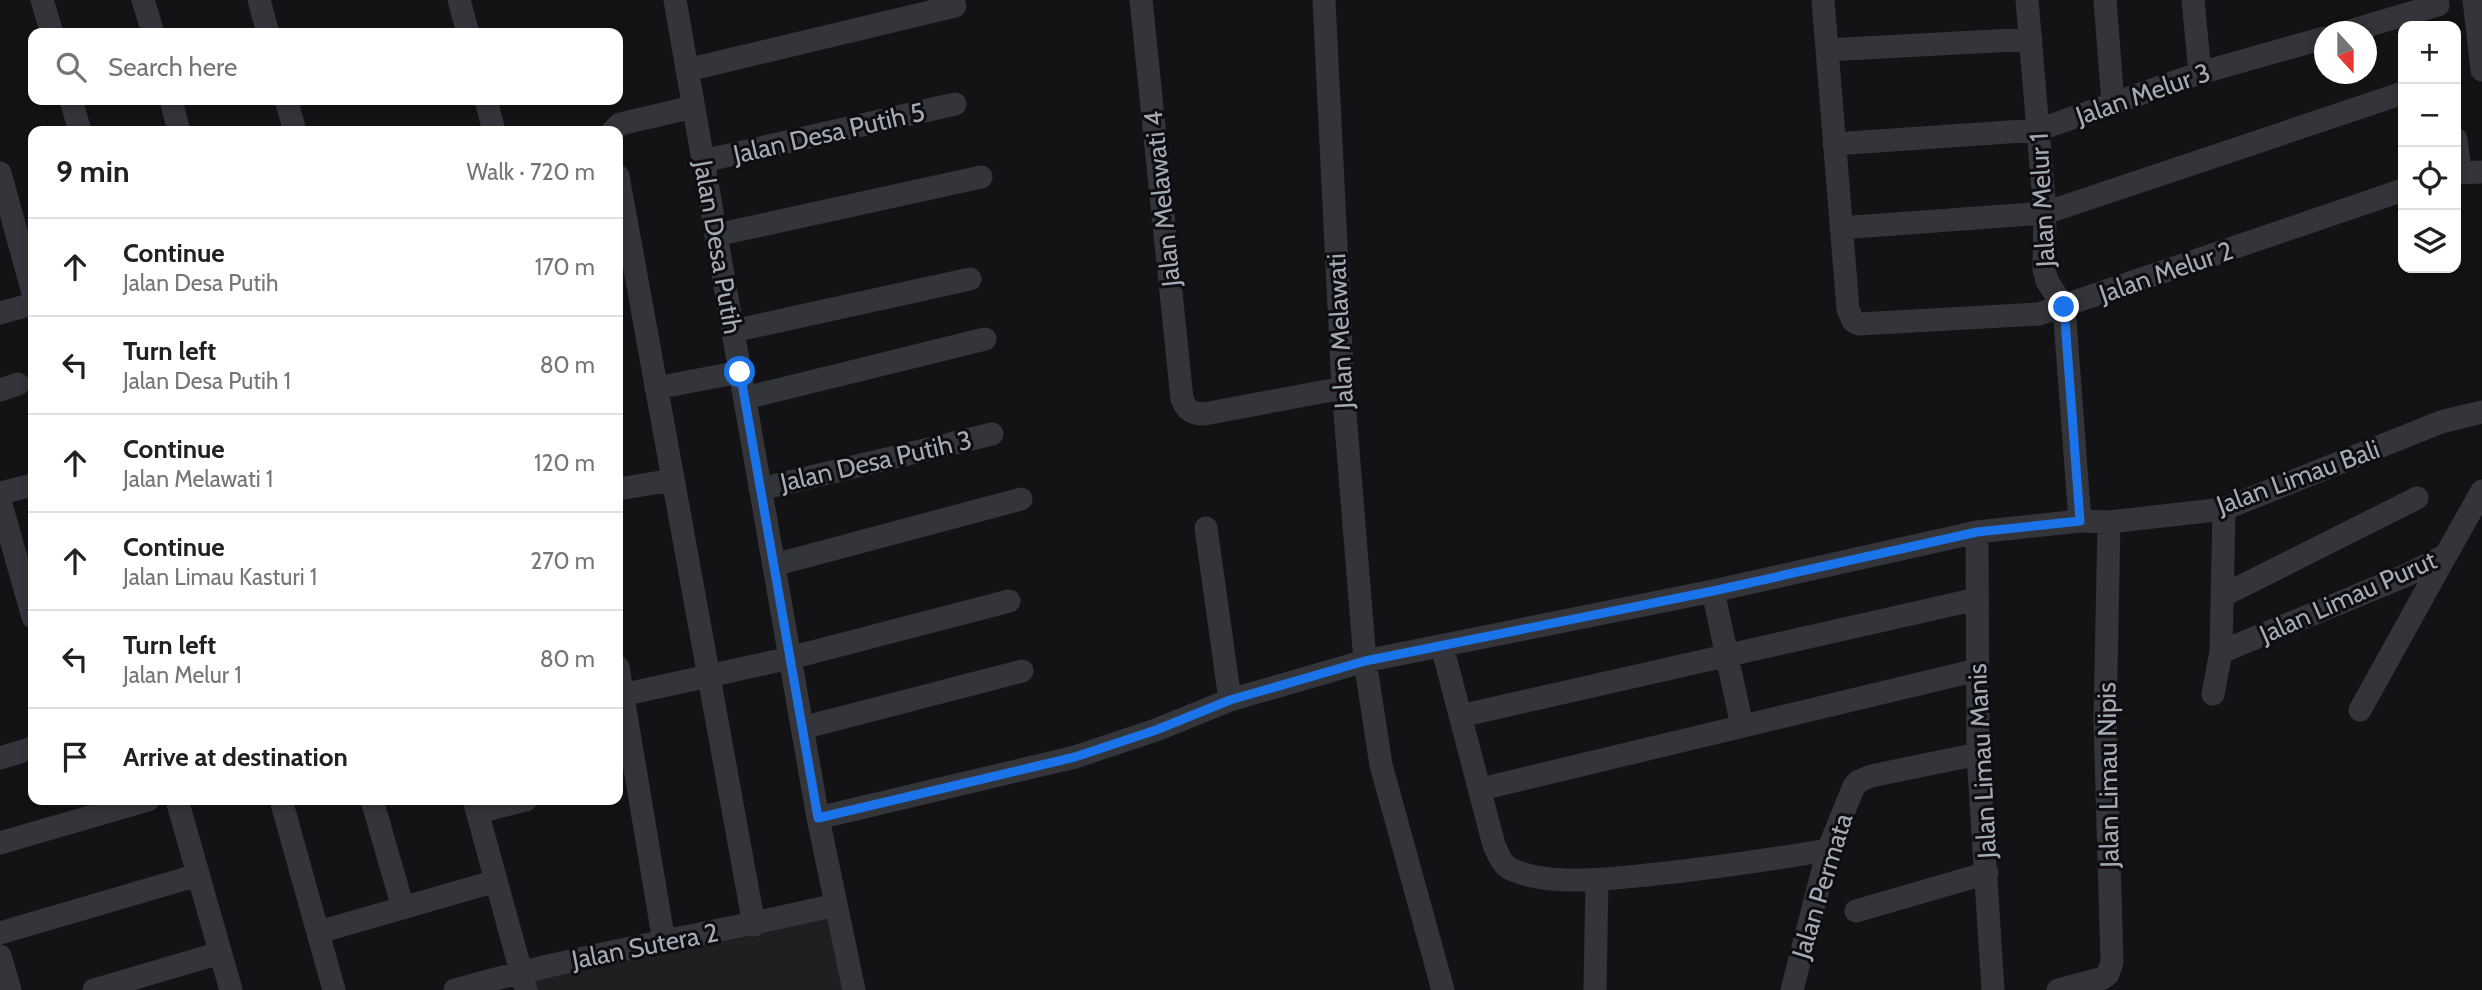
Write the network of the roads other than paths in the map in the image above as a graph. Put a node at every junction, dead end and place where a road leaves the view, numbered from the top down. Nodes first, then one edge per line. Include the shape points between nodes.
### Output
1 (42, 0) edge
2 (144, 0) edge
3 (258, 0) edge
4 (459, 0) edge
5 (675, 0) edge
6 (1141, 0) edge
7 (1324, 0) edge
8 (1823, 0) edge
9 (2027, 0) edge
10 (2105, 0) edge
11 (2193, 0) edge
12 (2474, 0) edge
13 (955, 6) dead end
14 (2439, 10) edge
15 (2377, 25) edge
16 (50, 28) edge
17 (152, 28) edge
18 (266, 28) edge
19 (467, 28) edge
20 (2480, 34) edge
21 (2031, 39) junction
22 (2314, 41) edge
23 (1827, 50) junction
24 (687, 70) junction
25 (2482, 70) edge
26 (2200, 73) junction
27 (2398, 95) edge
28 (2113, 103) junction
29 (955, 104) dead end
30 (72, 105) edge
31 (172, 105) edge
32 (287, 105) edge
33 (487, 105) edge
34 (694, 107) junction
35 (79, 126) edge
36 (178, 126) edge
37 (294, 126) edge
38 (493, 126) edge
39 (619, 126) edge
40 (2038, 130) junction
41 (1834, 144) junction
42 (2458, 147) edge
43 (703, 161) junction
44 (2466, 172) edge
45 (0, 173) edge
46 (981, 177) dead end
47 (2398, 192) edge
48 (2046, 213) junction
49 (623, 225) edge
50 (1841, 228) junction
51 (716, 235) junction
52 (28, 275) edge
53 (970, 279) dead end
54 (28, 305) edge
55 (2064, 307) junction
56 (0, 313) edge
57 (733, 331) junction
58 (985, 339) dead end
59 (740, 372) junction
60 (656, 388) junction
61 (1343, 388) junction
62 (745, 398) junction
63 (2482, 412) edge
64 (992, 434) dead end
65 (673, 480) junction
66 (28, 486) edge
67 (623, 488) edge
68 (760, 489) junction
69 (2482, 492) edge
70 (0, 493) edge
71 (2417, 498) dead end
72 (1021, 499) dead end
73 (0, 501) edge
74 (2224, 509) junction
75 (2080, 521) junction
76 (2109, 522) junction
77 (1206, 528) dead end
78 (1977, 532) junction
79 (2446, 555) junction
80 (774, 565) junction
81 (1713, 591) junction
82 (2222, 596) junction
83 (28, 599) edge
84 (1977, 599) junction
85 (1009, 601) dead end
86 (1442, 646) junction
87 (2221, 652) junction
88 (1726, 655) junction
89 (790, 658) junction
90 (1365, 661) junction
91 (1977, 670) junction
92 (1022, 671) dead end
93 (709, 675) junction
94 (2213, 694) dead end
95 (623, 695) edge
96 (1230, 700) junction
97 (2360, 710) dead end
98 (623, 714) edge
99 (1460, 716) junction
100 (1742, 726) junction
101 (802, 728) junction
102 (1977, 738) junction
103 (28, 750) edge
104 (0, 758) edge
105 (626, 773) edge
106 (1484, 803) junction
107 (131, 805) edge
108 (178, 805) edge
109 (282, 805) edge
110 (373, 805) edge
111 (476, 806) edge
112 (818, 818) junction
113 (0, 843) edge
114 (1828, 850) junction
115 (1987, 873) junction
116 (198, 875) junction
117 (1597, 880) junction
118 (496, 881) junction
119 (835, 905) junction
120 (403, 908) junction
121 (1856, 911) dead end
122 (754, 925) junction
123 (319, 932) junction
124 (0, 933) edge
125 (664, 942) junction
126 (220, 953) junction
127 (0, 956) edge
128 (524, 981) edge
129 (10, 990) edge
130 (94, 990) edge
131 (230, 990) edge
132 (334, 990) edge
133 (455, 990) edge
134 (854, 990) edge
135 (1443, 990) edge
136 (1595, 990) edge
137 (1792, 990) edge
138 (1993, 990) edge
139 (2058, 990) edge

1 - 16 street
2 - 17 street
3 - 18 street
4 - 19 street
5 - 24 street, Jalan Desa Putih
6 - 61 street, Jalan Melawati 4 via 1182,399 1190,411 1204,414
7 - 61 street, Jalan Melawati
8 - 23 street
9 - 21 street, Jalan Melur 1
10 - 28 street
11 - 26 street
12 - 20 street
13 - 24 street
14 - 15 street
20 - 25 street
21 - 23 street
21 - 40 street, Jalan Melur 1
22 - 26 street, Jalan Melur 3
23 - 41 street
24 - 34 street, Jalan Desa Putih
26 - 28 street, Jalan Melur 3
27 - 48 street
28 - 40 street, Jalan Melur 3
29 - 43 street, Jalan Desa Putih 5
30 - 35 street
31 - 36 street
32 - 37 street
33 - 38 street
34 - 39 street
34 - 43 street, Jalan Desa Putih
40 - 41 street, Jalan Melur 3
40 - 48 street, Jalan Melur 1
41 - 50 street
42 - 44 street
43 - 51 street, Jalan Desa Putih
45 - 52 street
46 - 51 street
47 - 55 street, Jalan Melur 2
48 - 50 street
48 - 55 street, Jalan Melur 1 via 2044,269
49 - 60 street
50 - 55 street, Jalan Melur 2 via 1847,309 1853,321 2039,314
51 - 57 street, Jalan Desa Putih
53 - 57 street
54 - 56 street
55 - 75 street, Jalan Melur 1
57 - 59 street, Jalan Desa Putih
58 - 62 street
59 - 60 street
59 - 62 street, Jalan Desa Putih
60 - 65 street
61 - 90 street, Jalan Melawati
62 - 68 street, Jalan Desa Putih
63 - 74 street, Jalan Limau Bali via 2441,422
64 - 68 street, Jalan Desa Putih 3
65 - 67 street
65 - 93 street
66 - 70 street
68 - 80 street, Jalan Desa Putih
69 - 79 street, Jalan Limau Purut
71 - 82 street
72 - 80 street
73 - 83 street
74 - 76 street, Jalan Limau Bali
74 - 82 street
75 - 76 street, Jalan Limau Bali
75 - 78 street, Jalan Limau Bali
76 - 139 street, Jalan Limau Nipis via 2105,727 2111,969 2097,981
77 - 96 street
78 - 81 street, Jalan Limau Bali
78 - 84 street, Jalan Limau Manis
79 - 87 street, Jalan Limau Purut
79 - 97 street
80 - 89 street, Jalan Desa Putih
81 - 86 street, Jalan Limau Bali
81 - 88 street
82 - 87 street
84 - 88 street
84 - 91 street, Jalan Limau Manis
85 - 89 street
86 - 90 street, Jalan Limau Bali
86 - 99 street
87 - 94 street
88 - 99 street
88 - 100 street
89 - 93 street
89 - 101 street, Jalan Desa Putih
90 - 96 street, Jalan Limau Bali
90 - 135 street, Jalan Melawati via 1381,765
91 - 100 street
91 - 102 street, Jalan Limau Manis
92 - 101 street
93 - 95 street
93 - 122 street
96 - 112 street, Jalan Limau Bali via 1075,757
98 - 105 street
99 - 106 street
100 - 106 street
101 - 112 street, Jalan Desa Putih
102 - 114 street, Jalan Permata via 1859,781
102 - 115 street, Jalan Limau Manis
103 - 104 street
105 - 125 street
106 - 117 street via 1494,845 1511,870
107 - 113 street
108 - 116 street
109 - 123 street
110 - 120 street
111 - 118 street
112 - 119 street, Jalan Desa Putih
114 - 117 street via 1719,868
114 - 137 street, Jalan Permata
115 - 121 street
115 - 138 street, Jalan Limau Manis
116 - 124 street
116 - 126 street
117 - 136 street
118 - 120 street
118 - 128 street
119 - 122 street, Jalan Sutera 2
119 - 134 street, Jalan Desa Putih
120 - 123 street
122 - 125 street, Jalan Sutera 2
123 - 132 street
125 - 128 street, Jalan Sutera 2
126 - 130 street
126 - 131 street
127 - 129 street
128 - 133 street, Jalan Sutera 2

